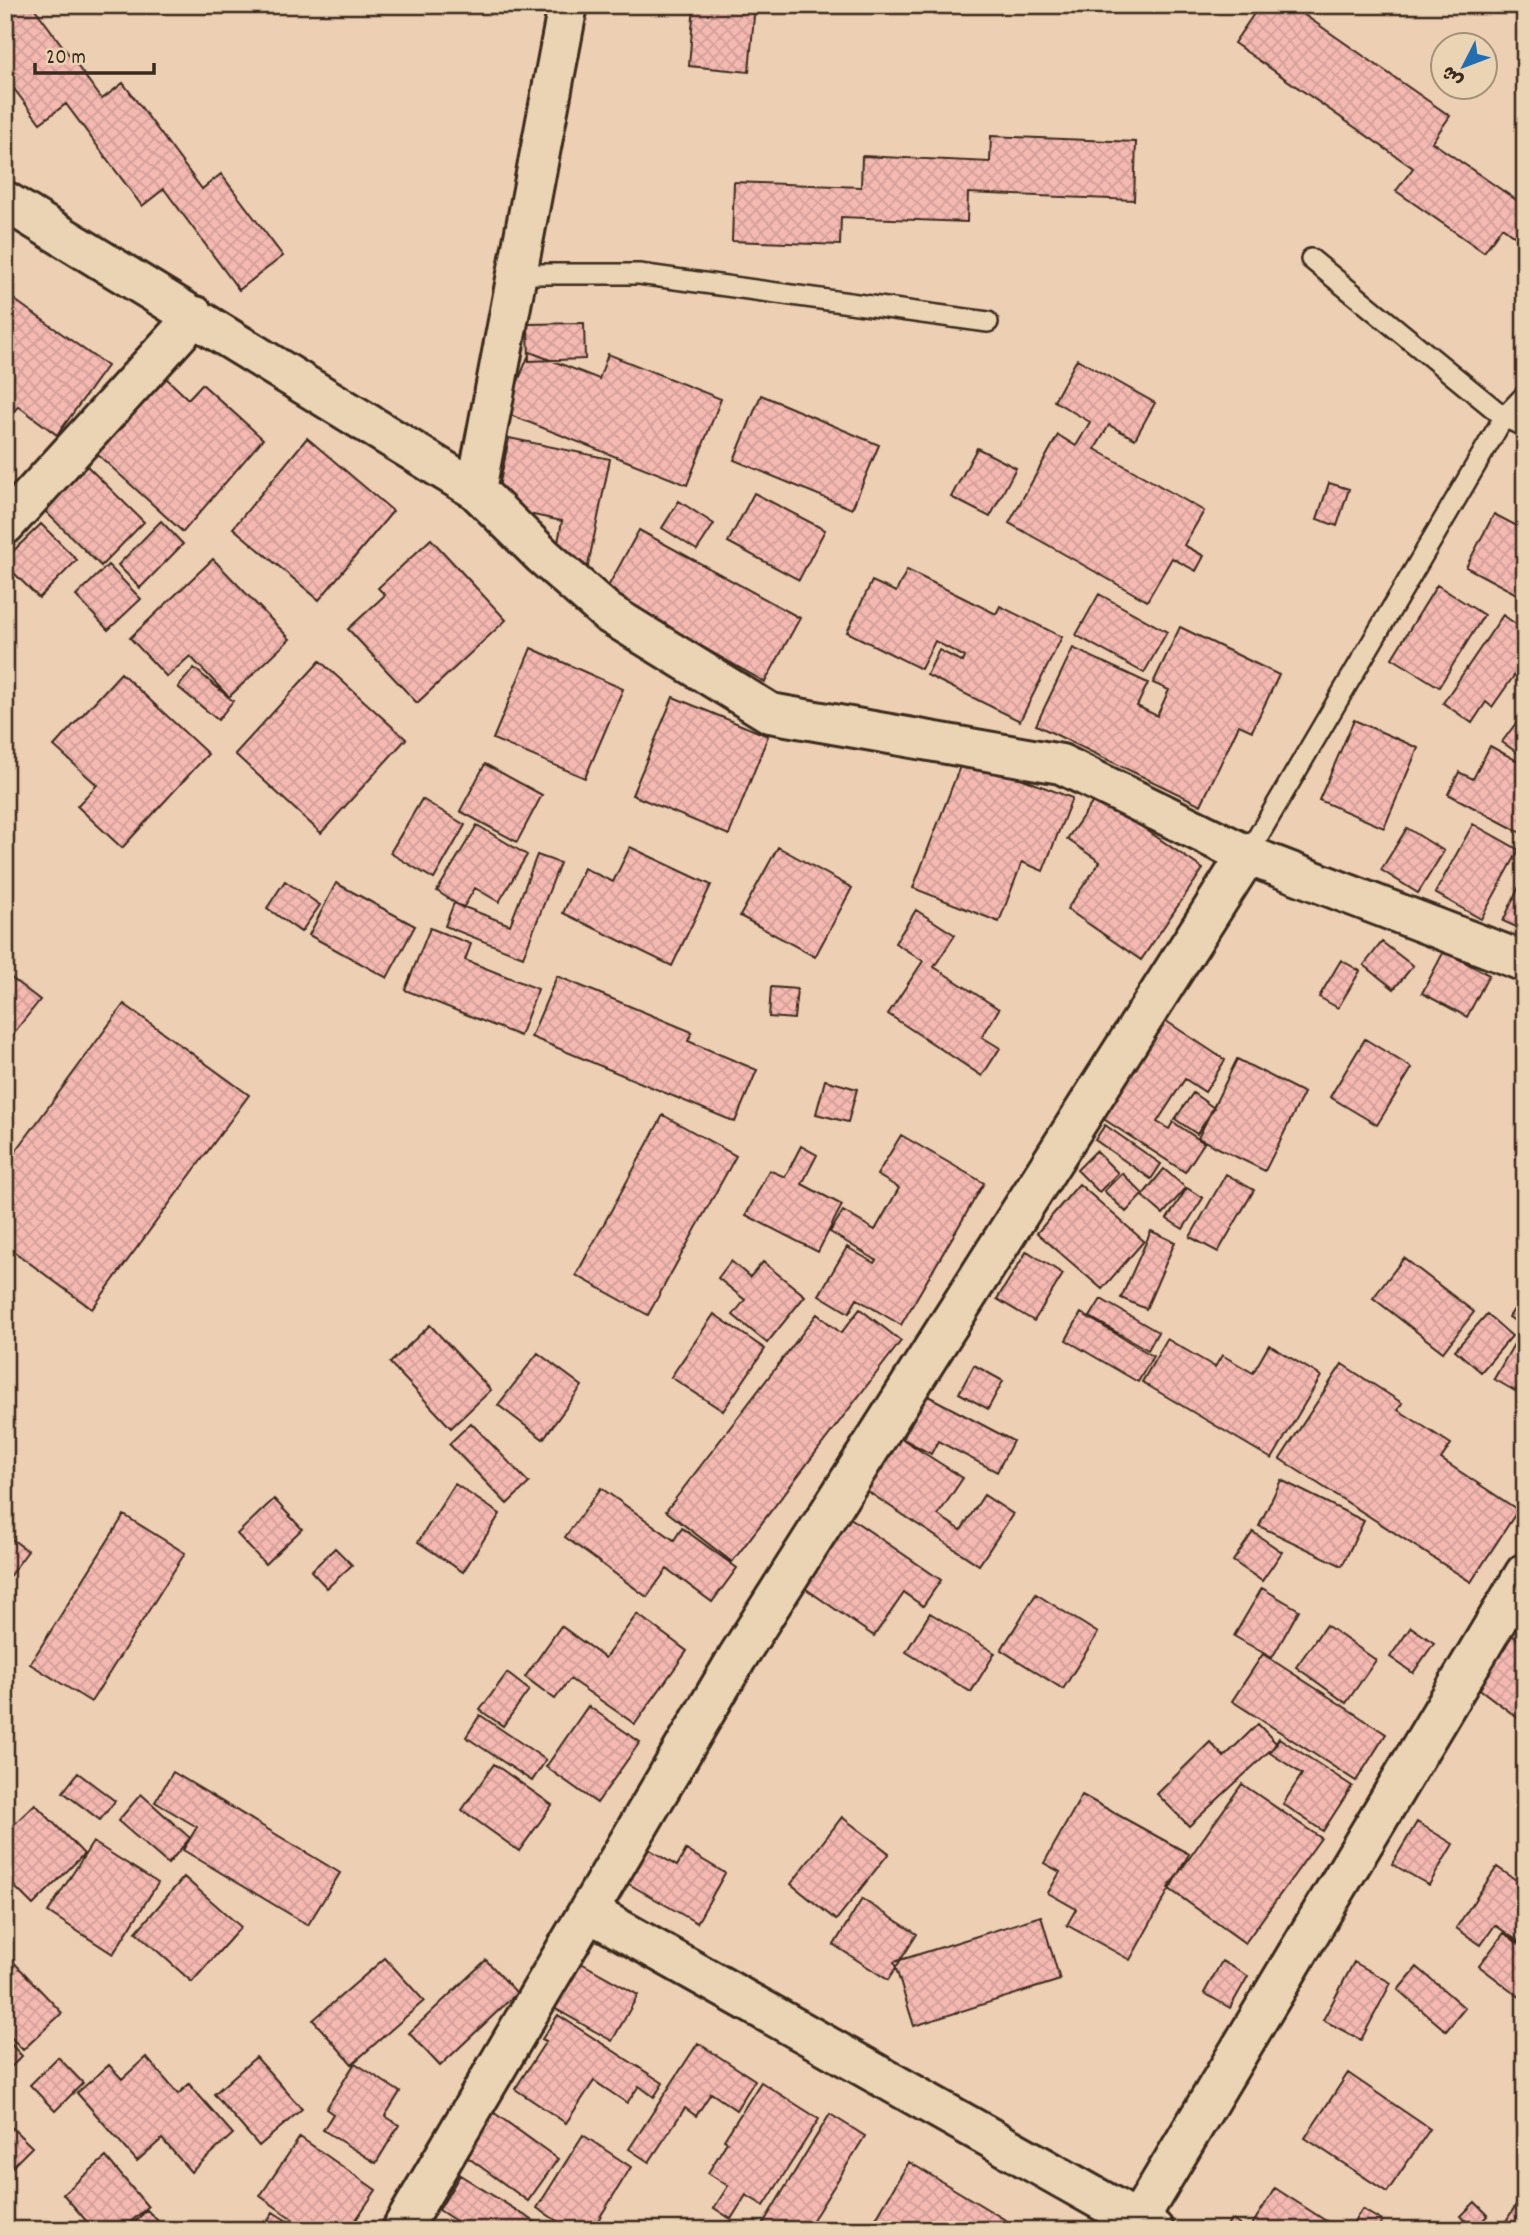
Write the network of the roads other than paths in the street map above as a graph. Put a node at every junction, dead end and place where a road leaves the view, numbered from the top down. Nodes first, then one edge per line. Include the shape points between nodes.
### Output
1 (568, 5) edge
2 (5, 201) edge
3 (1311, 259) dead end
4 (517, 274) junction
5 (195, 316) junction
6 (988, 322) dead end
7 (1525, 395) edge
8 (1504, 417) junction
9 (1525, 427) edge
10 (476, 490) junction
11 (5, 525) edge
12 (1247, 855) junction
13 (1525, 962) edge
14 (1525, 1573) edge
15 (589, 1912) junction
16 (1141, 2226) edge
17 (401, 2230) edge

1 - 4 street
2 - 5 street
3 - 8 lane
4 - 6 lane via 639,274
4 - 10 street
5 - 10 street
5 - 11 street
7 - 8 lane
8 - 9 lane
8 - 12 lane
10 - 12 street via 608,613 770,713 1061,764
12 - 13 street
12 - 15 street via 737,1658
14 - 16 street
15 - 16 street
15 - 17 street

